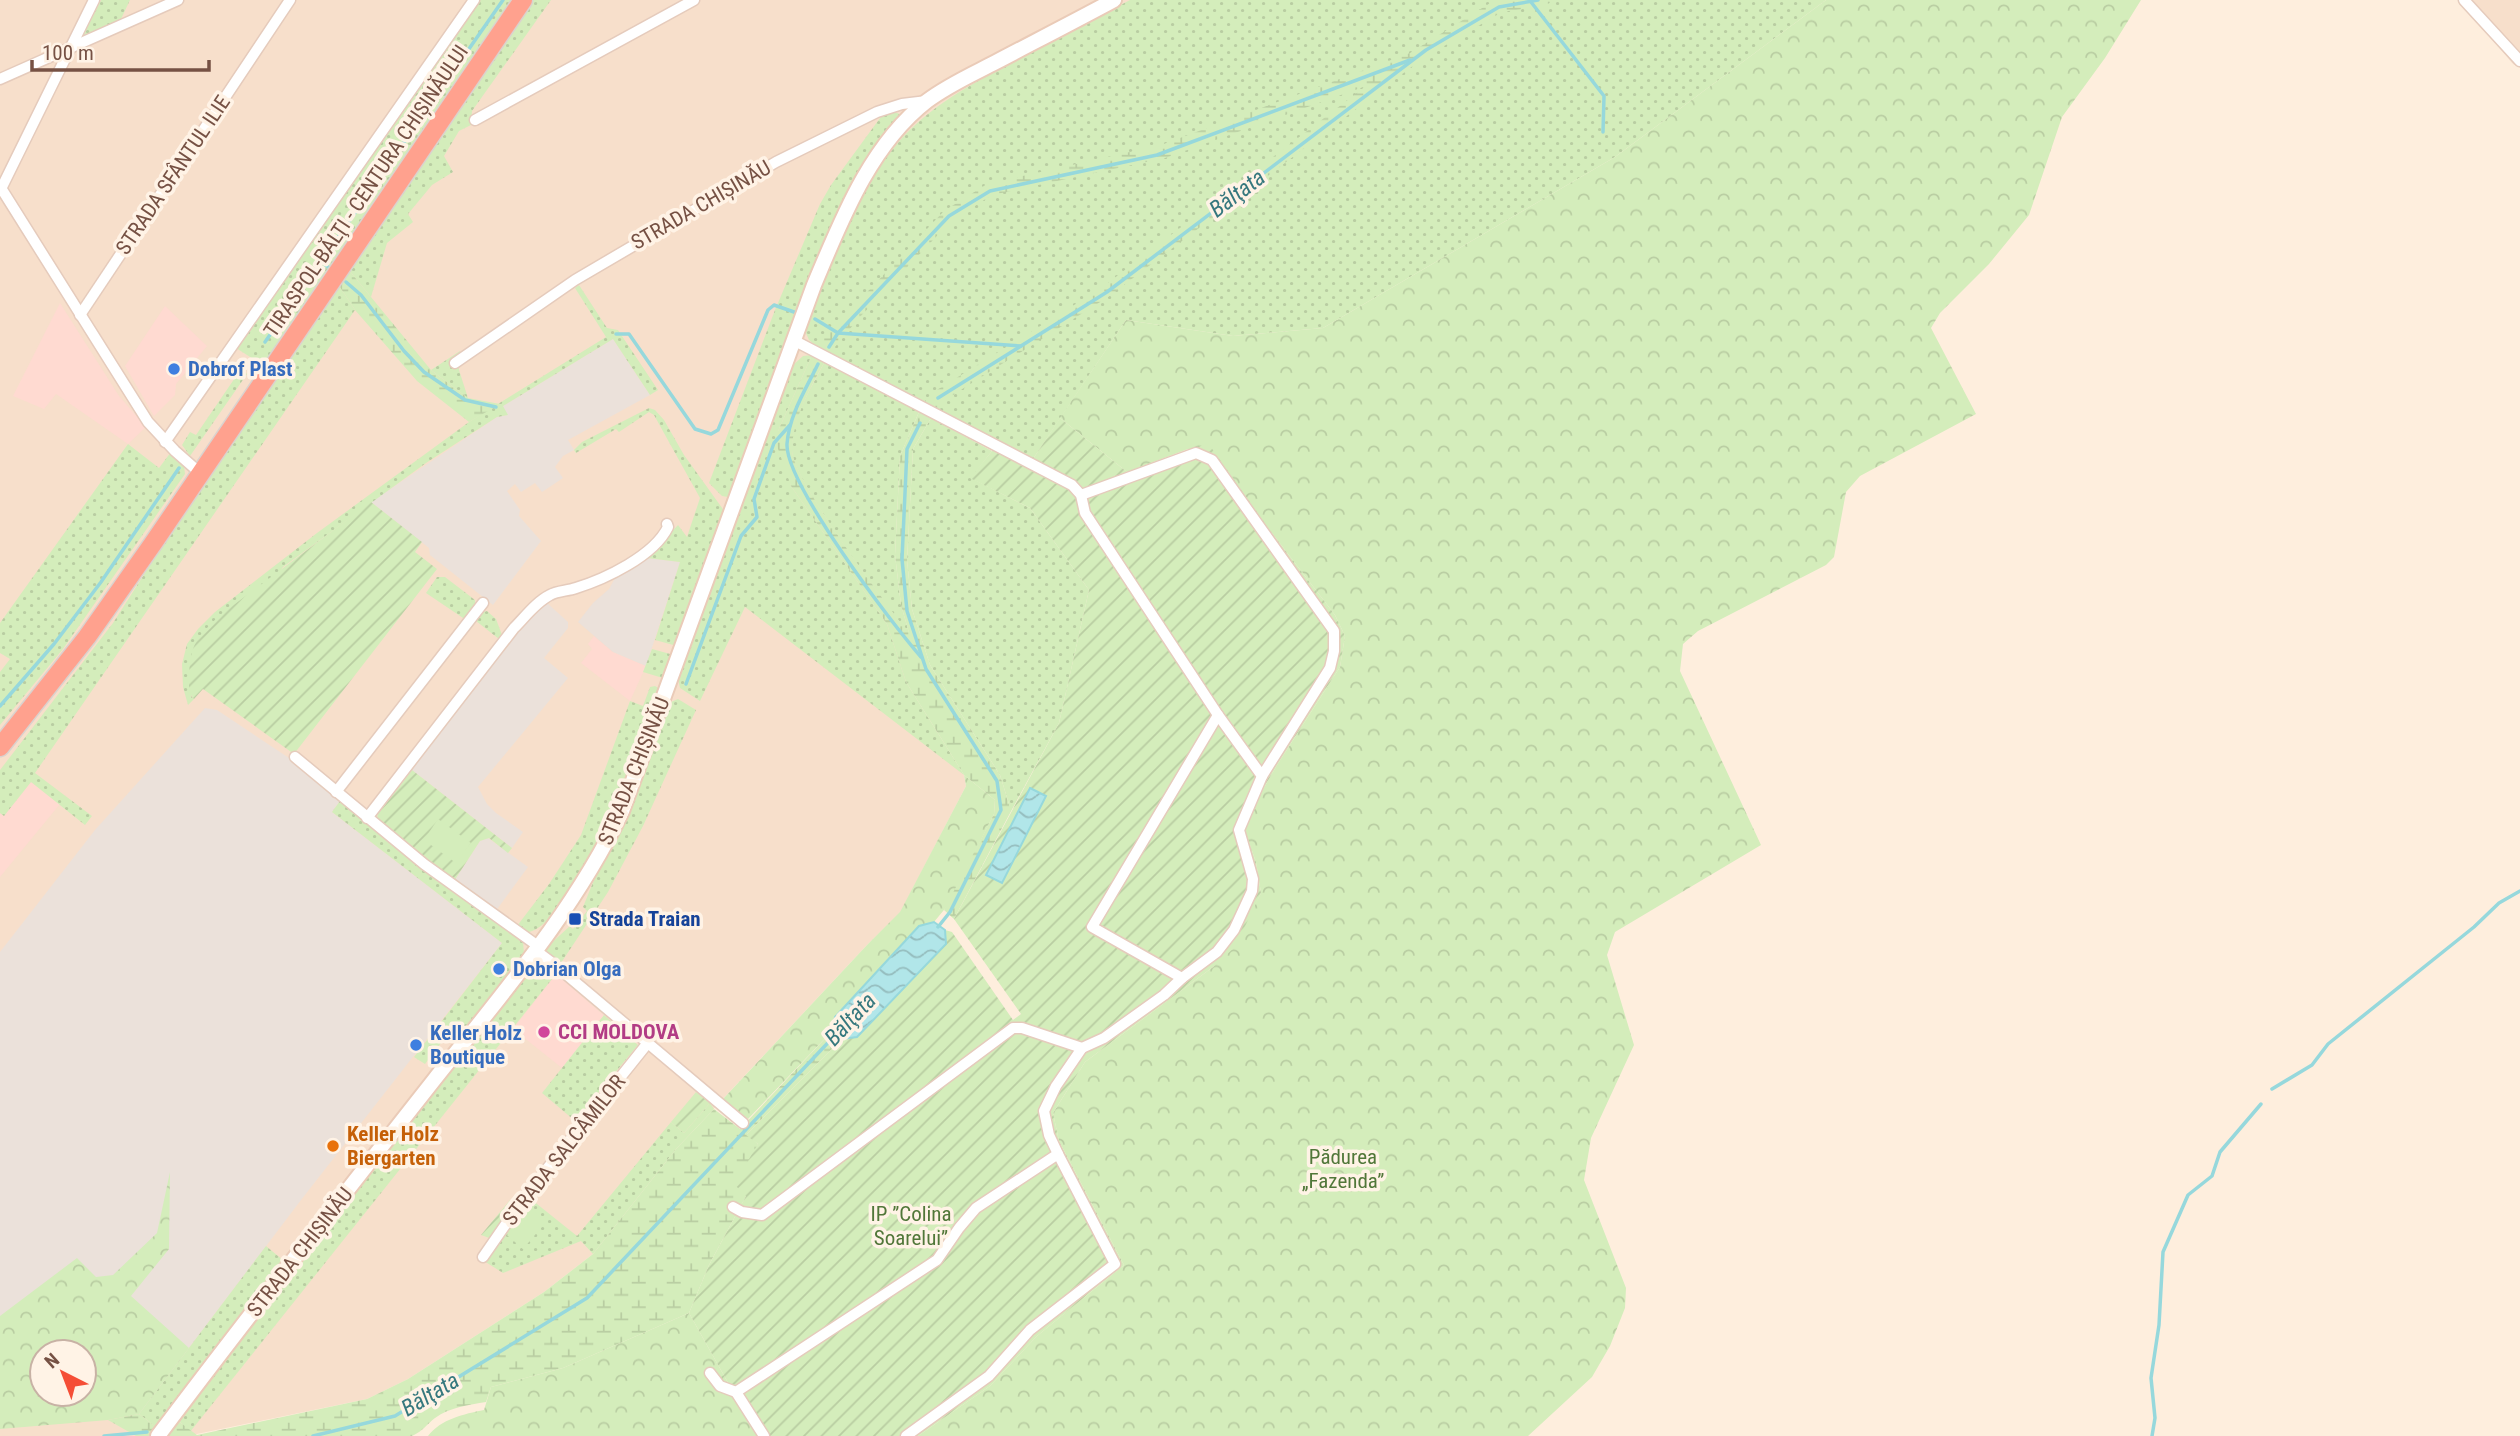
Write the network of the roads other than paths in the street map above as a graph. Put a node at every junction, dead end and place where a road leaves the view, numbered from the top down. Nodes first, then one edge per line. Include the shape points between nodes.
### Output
1 (94, 0) edge
2 (178, 0) edge
3 (290, 0) edge
4 (474, 0) edge
5 (523, 0) edge
6 (694, 0) edge
7 (1114, 0) edge
8 (2464, 0) edge
9 (69, 50) junction
10 (2520, 61) edge
11 (0, 79) edge
12 (927, 101) junction
13 (475, 120) dead end
14 (1, 189) edge
15 (80, 315) junction
16 (795, 341) junction
17 (455, 363) dead end
18 (165, 442) junction
19 (201, 473) junction
20 (1081, 495) junction
21 (667, 524) dead end
22 (483, 603) dead end
23 (1218, 715) junction
24 (0, 747) edge
25 (295, 757) dead end
26 (1262, 776) junction
27 (336, 792) junction
28 (367, 818) junction
29 (536, 948) junction
30 (1182, 978) junction
31 (647, 1044) junction
32 (1082, 1048) junction
33 (743, 1123) dead end
34 (1058, 1154) junction
35 (733, 1207) dead end
36 (483, 1257) dead end
37 (710, 1373) dead end
38 (736, 1392) junction
39 (158, 1435) edge
40 (764, 1436) edge
41 (906, 1436) edge

1 - 9 street
2 - 9 street
3 - 15 street, STRADA SFÂNTUL ILIE
4 - 18 street
5 - 19 highway, TIRASPOL-BĂLŢI - CENTURA CHIȘINĂULUI
6 - 13 street
7 - 12 street, STRADA CHIȘINĂU
8 - 10 street
9 - 11 street
9 - 14 street
12 - 16 street, STRADA CHIȘINĂU via 898,130 863,179 835,234
12 - 17 street, STRADA CHIȘINĂU via 877,112 776,162 575,280
14 - 15 street
15 - 18 street via 131,398
16 - 20 street via 1072,485
16 - 29 street, STRADA CHIȘINĂU via 622,811 580,890
18 - 19 street
19 - 24 highway, TIRASPOL-BĂLŢI - CENTURA CHIȘINĂULUI via 87,637
20 - 23 street via 1085,513
20 - 26 street via 1196,453 1212,460 1334,631 1331,668
21 - 28 street via 664,537 655,546 602,579 541,600 514,628
22 - 27 street
23 - 26 street
23 - 30 street via 1091,927
25 - 27 street
26 - 30 street via 1239,830 1252,891 1234,930 1217,952
27 - 28 street
28 - 29 street
29 - 31 street
29 - 39 street, STRADA CHIȘINĂU
30 - 32 street via 1104,1038
31 - 33 street
31 - 36 street, STRADA SALCÂMILOR via 526,1195
32 - 34 street via 1044,1111
32 - 35 street via 1013,1028 762,1215
34 - 38 street via 976,1209 937,1260
34 - 41 street via 1115,1264 1030,1330 989,1376
37 - 38 street via 720,1386
38 - 40 street

